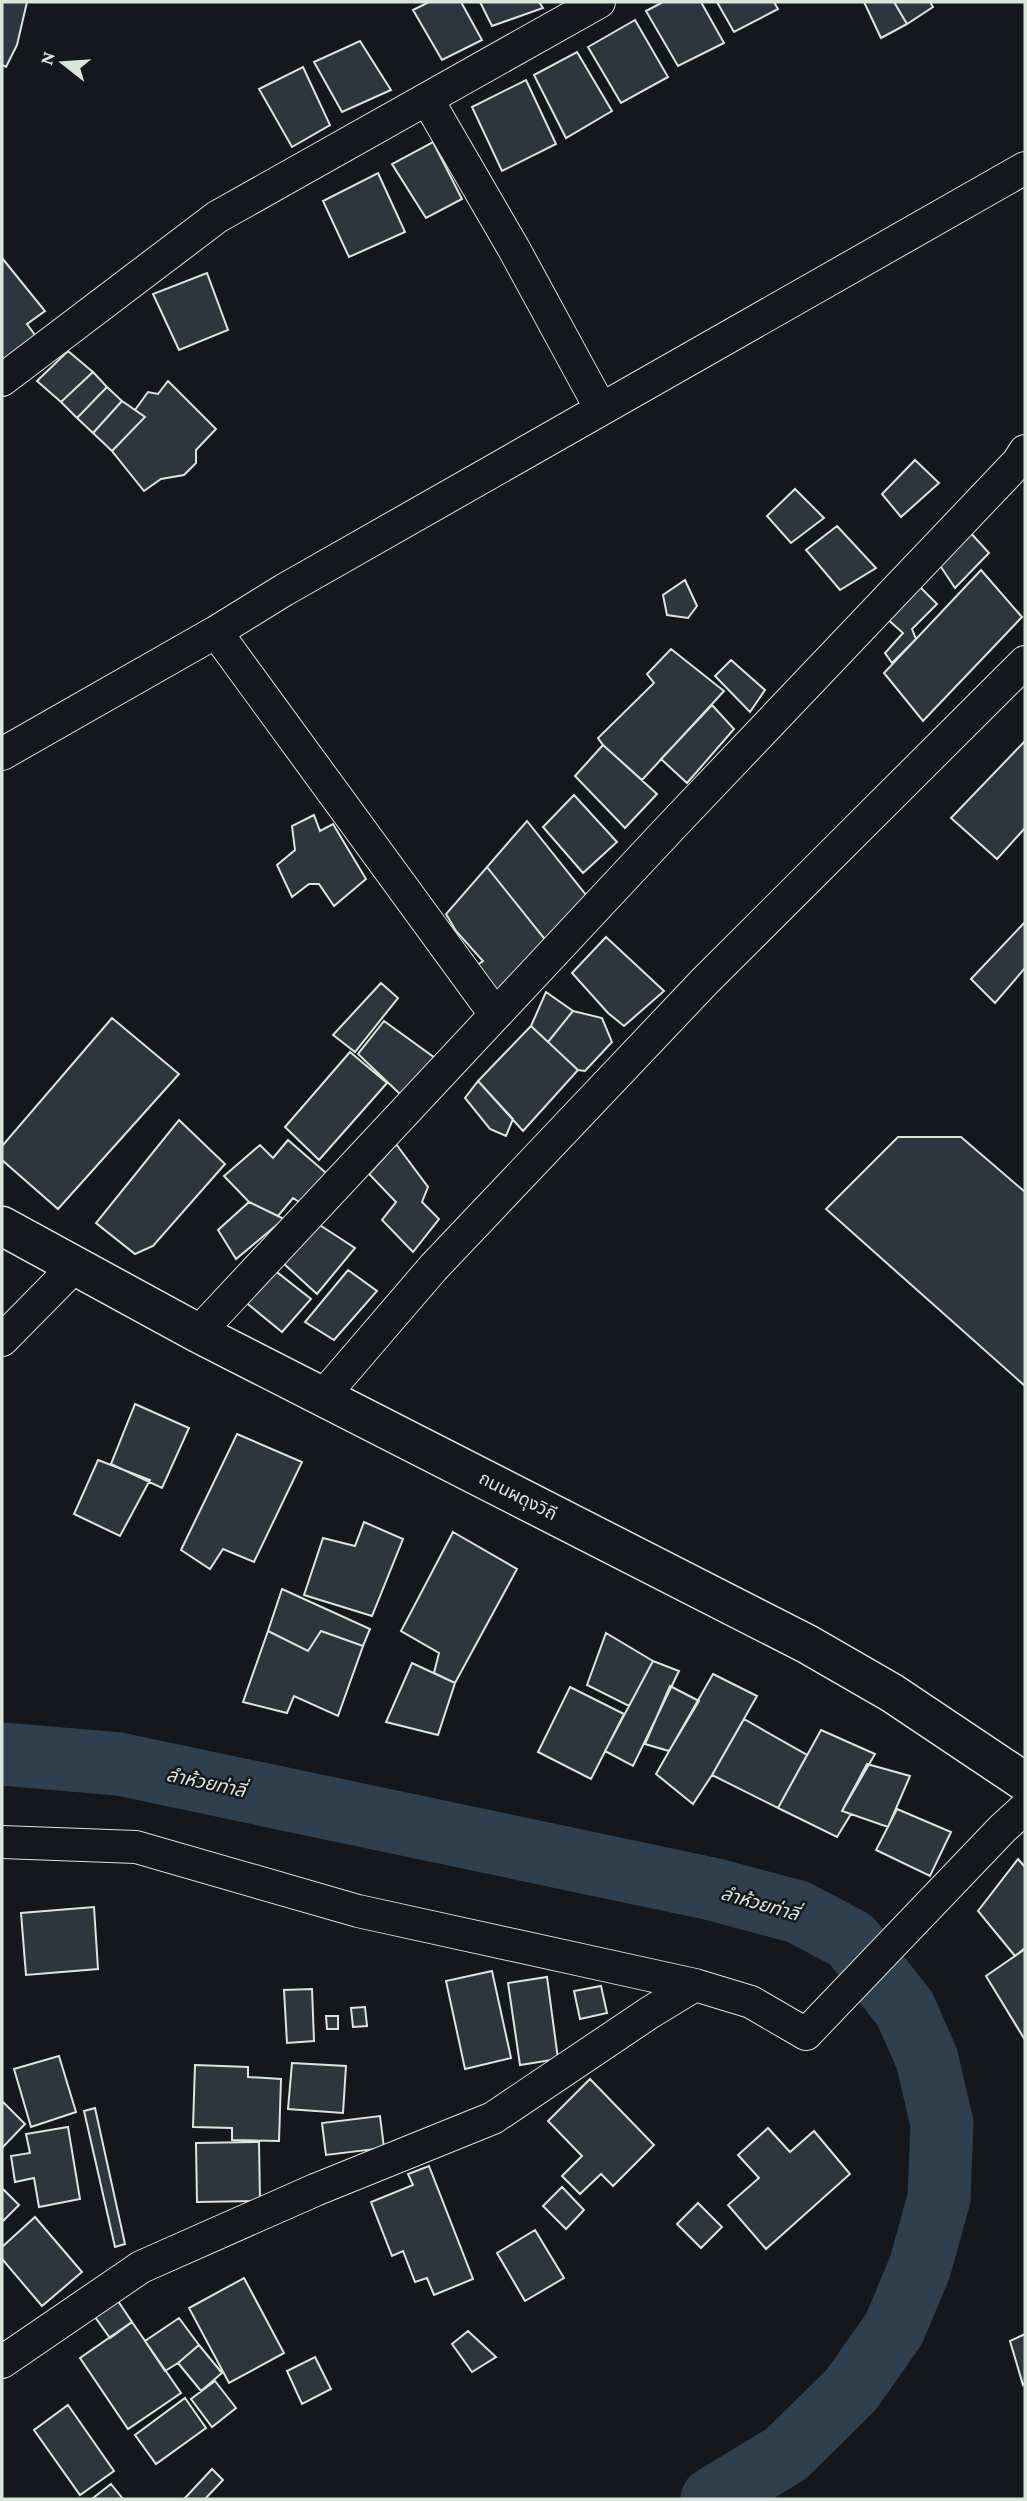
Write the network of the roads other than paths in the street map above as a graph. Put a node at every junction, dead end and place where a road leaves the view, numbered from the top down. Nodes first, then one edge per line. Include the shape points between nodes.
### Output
1 (599, 2) edge
2 (427, 99) junction
3 (1025, 170) edge
4 (2, 380) edge
5 (601, 409) junction
6 (1025, 451) edge
7 (216, 632) junction
8 (1025, 662) edge
9 (2, 754) edge
10 (495, 1014) junction
11 (2, 1226) edge
12 (74, 1267) junction
13 (198, 1333) junction
14 (2, 1340) edge
15 (324, 1395) junction
16 (1025, 1782) edge
17 (1014, 1818) edge
18 (2, 1842) edge
19 (695, 1985) junction
20 (2, 2362) edge

1 - 2 street
2 - 4 street via 216,218
2 - 5 street
3 - 5 street
5 - 7 street
6 - 10 street
7 - 9 street
7 - 10 street
8 - 15 street via 705,981 433,1268
10 - 13 street
11 - 12 main road, ถนนผดุงวิถี
12 - 13 main road, ถนนผดุงวิถี
12 - 14 street
13 - 15 main road, ถนนผดุงวิถี
15 - 16 main road, ถนนผดุงวิถี via 807,1644 892,1693
17 - 19 street via 806,2034 751,2002
18 - 19 street via 136,1847 359,1911
19 - 20 street via 493,2118 141,2267

